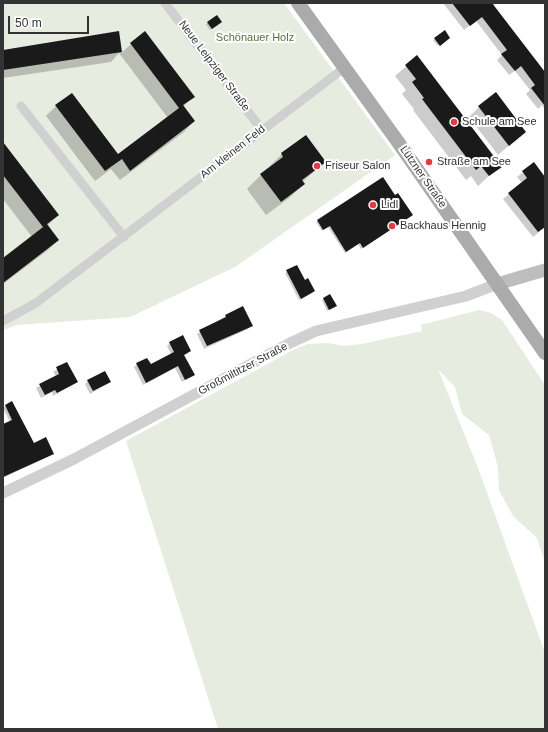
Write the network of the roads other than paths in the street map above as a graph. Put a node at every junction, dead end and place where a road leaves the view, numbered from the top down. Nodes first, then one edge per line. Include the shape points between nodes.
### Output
1 (165, 3) edge
2 (298, 3) edge
3 (344, 68) junction
4 (21, 106) dead end
5 (262, 130) junction
6 (124, 237) junction
7 (545, 270) edge
8 (497, 284) junction
9 (3, 321) edge
10 (545, 353) edge
11 (3, 493) edge

1 - 5 street, Neue Leipziger Straße
2 - 3 main road, Lützner Straße
3 - 5 street, Am kleinen Feld
3 - 8 main road, Lützner Straße
4 - 6 street
5 - 6 street, Am kleinen Feld
6 - 9 street, Am kleinen Feld via 36,303
7 - 8 main road
8 - 10 main road, Lützner Straße
8 - 11 street, Großmiltitzer Straße via 466,296 316,331 74,459

